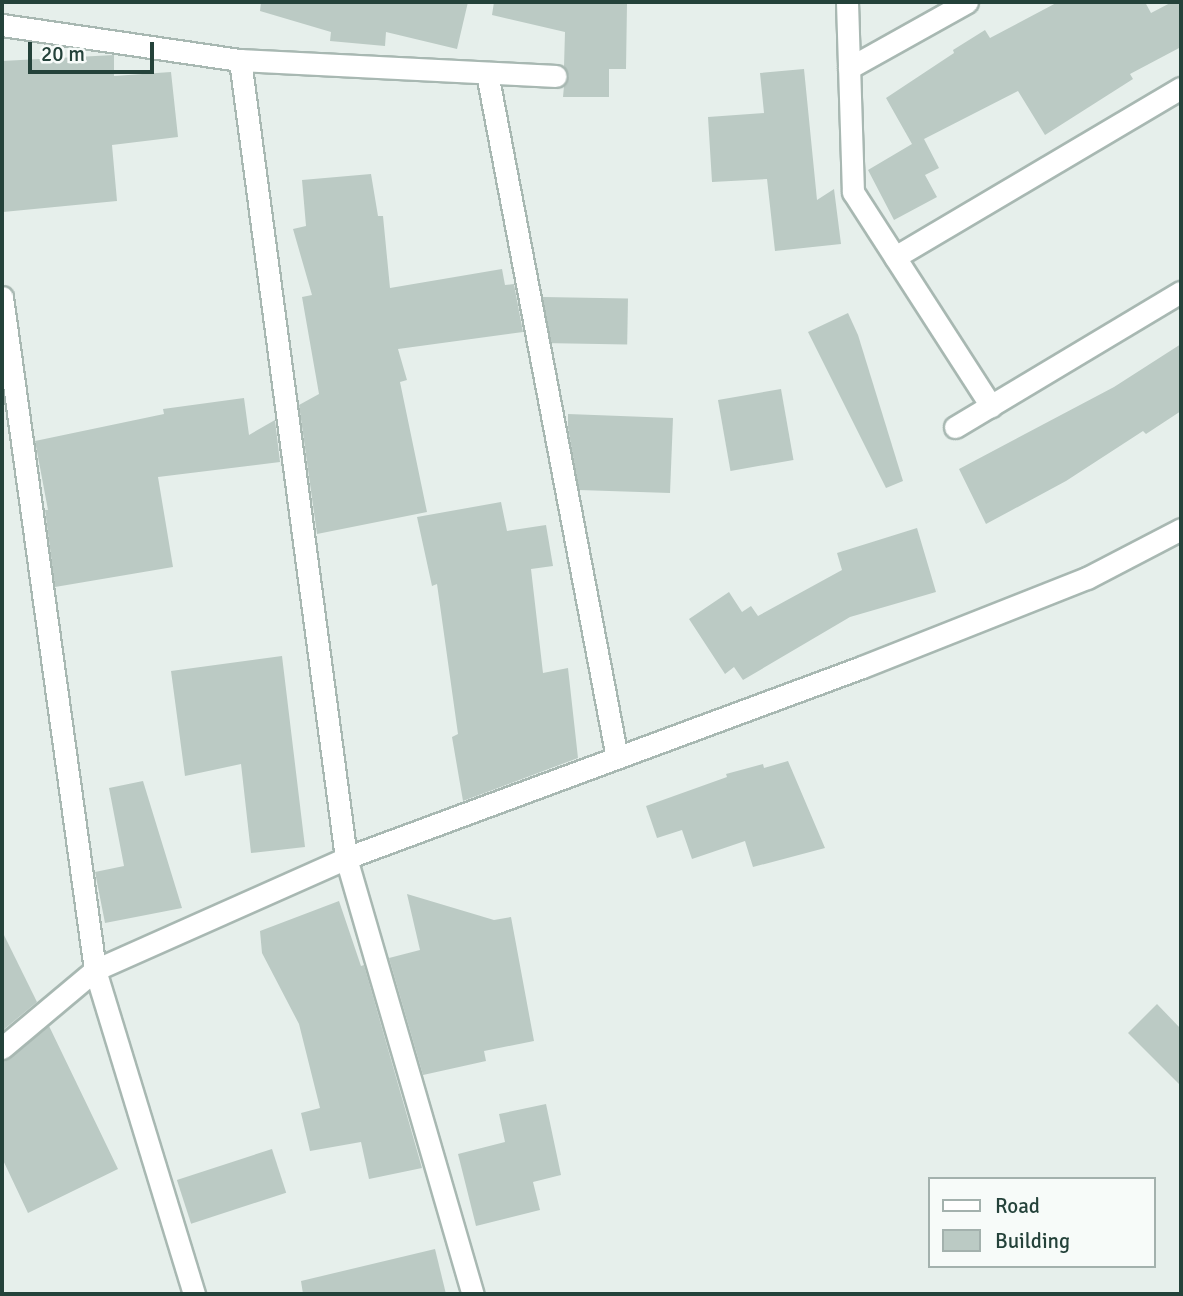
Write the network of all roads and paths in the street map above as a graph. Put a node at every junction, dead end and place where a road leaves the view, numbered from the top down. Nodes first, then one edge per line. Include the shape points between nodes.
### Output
1 (847, 2) edge
2 (967, 2) edge
3 (2, 26) edge
4 (240, 60) junction
5 (849, 68) junction
6 (487, 74) junction
7 (556, 76) dead end
8 (1181, 88) edge
9 (894, 257) junction
10 (1181, 292) edge
11 (2, 297) edge
12 (991, 406) junction
13 (955, 427) dead end
14 (1181, 529) edge
15 (617, 758) junction
16 (346, 858) junction
17 (95, 970) junction
18 (2, 1048) edge
19 (194, 1294) edge
20 (473, 1294) edge

1 - 5 street
2 - 5 street
3 - 4 street
4 - 6 street
4 - 16 street
5 - 9 street via 853,192
6 - 7 street
6 - 15 street
8 - 9 street
9 - 12 street
10 - 12 street
11 - 17 street
12 - 13 street
14 - 15 street via 1087,578
15 - 16 street
16 - 17 street
16 - 20 street
17 - 18 street
17 - 19 street

